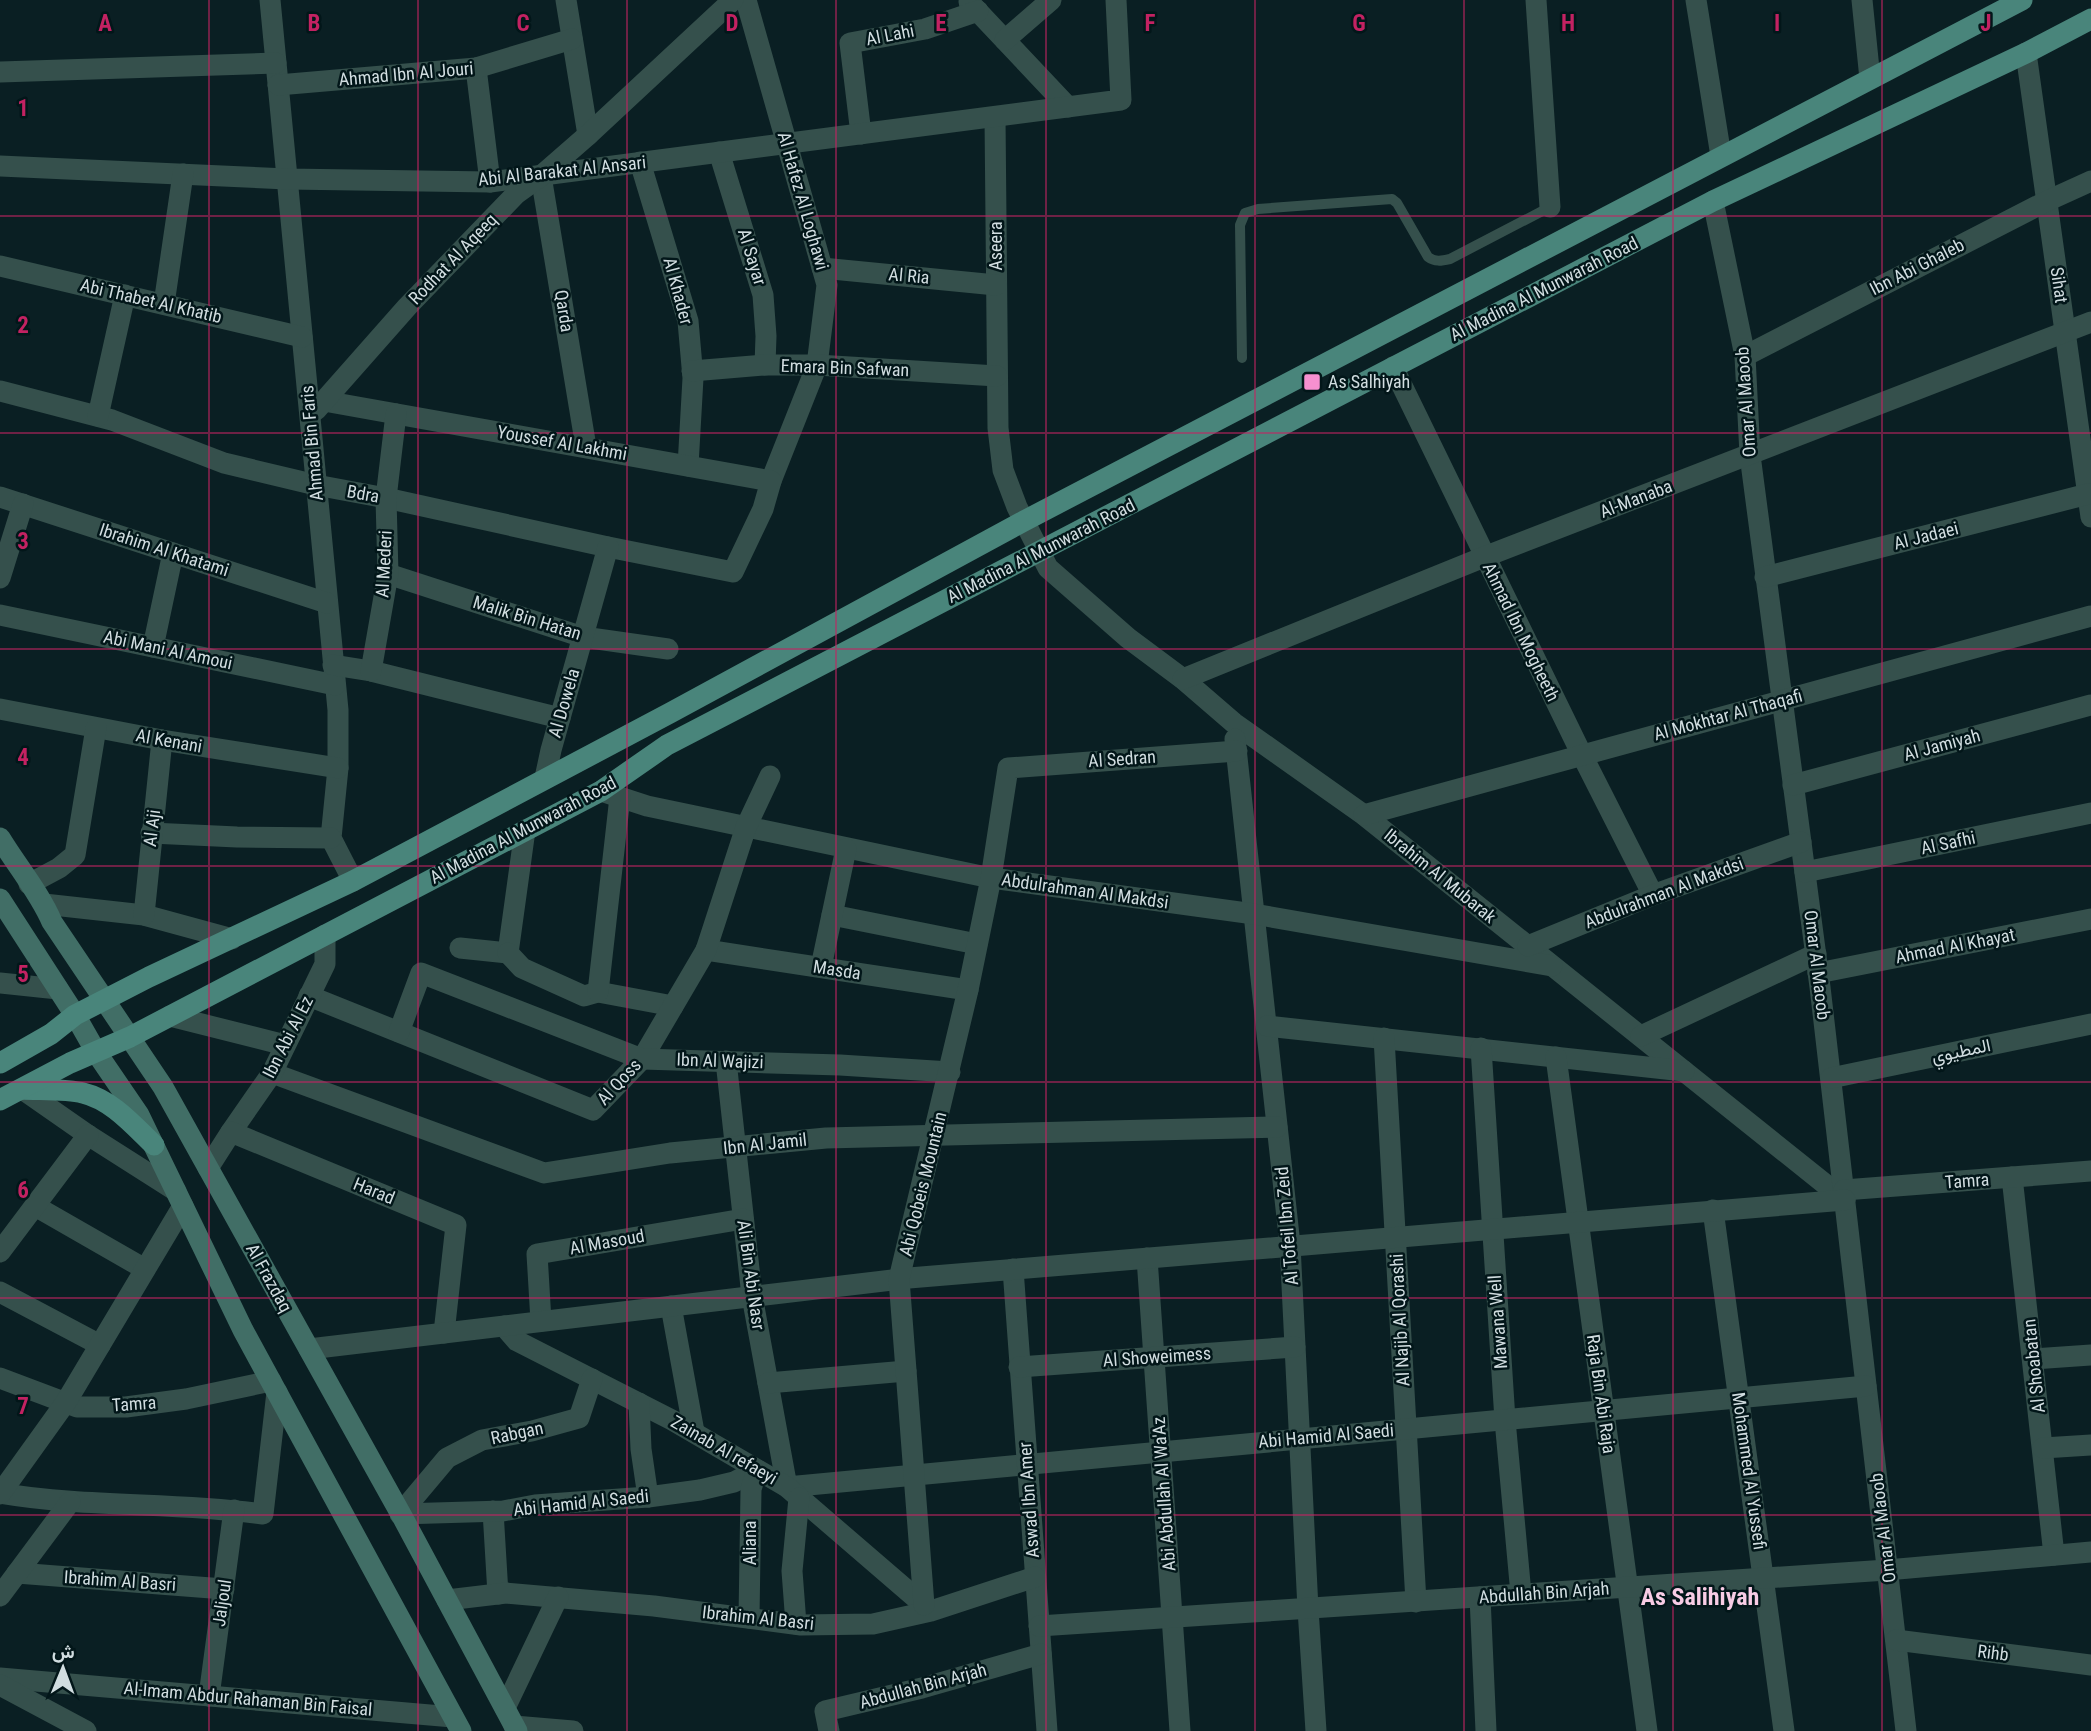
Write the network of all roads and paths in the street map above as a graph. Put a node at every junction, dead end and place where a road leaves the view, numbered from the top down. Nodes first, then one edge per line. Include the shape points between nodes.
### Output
1 (270, 0) edge
2 (566, 0) edge
3 (733, 0) edge
4 (746, 0) edge
5 (1051, 0) edge
6 (1116, 0) edge
7 (1536, 0) edge
8 (1696, 0) edge
9 (1862, 0) edge
10 (2022, 0) edge
11 (972, 5) edge
12 (2091, 19) edge
13 (572, 39) junction
14 (1005, 40) junction
15 (2026, 53) junction
16 (276, 63) junction
17 (476, 68) junction
18 (0, 72) edge
19 (1870, 79) junction
20 (278, 85) junction
21 (1068, 107) junction
22 (995, 117) junction
23 (861, 134) junction
24 (588, 135) junction
25 (786, 144) junction
26 (719, 152) junction
27 (1721, 156) junction
28 (640, 162) junction
29 (0, 166) edge
30 (183, 174) junction
31 (541, 176) junction
32 (287, 179) junction
33 (2091, 181) edge
34 (490, 182) junction
35 (1713, 201) junction
36 (2047, 201) junction
37 (1550, 207) joint
38 (0, 266) edge
39 (822, 268) junction
40 (996, 285) junction
41 (125, 295) junction
42 (164, 304) junction
43 (2091, 322) edge
44 (2065, 333) junction
45 (302, 337) junction
46 (1745, 356) junction
47 (1242, 359) dead end
48 (765, 365) junction
49 (817, 365) junction
50 (1393, 367) junction
51 (692, 371) junction
52 (997, 376) junction
53 (0, 390) edge
54 (317, 409) junction
55 (396, 414) junction
56 (98, 416) junction
57 (586, 447) junction
58 (1750, 455) junction
59 (688, 466) junction
60 (771, 481) junction
61 (316, 485) junction
62 (2088, 494) junction
63 (0, 497) edge
64 (386, 498) junction
65 (23, 504) junction
66 (2091, 517) edge
67 (1024, 521) junction
68 (608, 547) junction
69 (1038, 552) junction
70 (173, 553) junction
71 (1484, 557) junction
72 (388, 574) junction
73 (1765, 577) junction
74 (0, 578) edge
75 (327, 603) junction
76 (0, 615) edge
77 (2091, 617) edge
78 (583, 637) junction
79 (153, 647) junction
80 (668, 649) dead end
81 (371, 671) junction
82 (334, 675) junction
83 (1183, 679) junction
84 (1781, 700) junction
85 (2091, 705) edge
86 (0, 709) edge
87 (560, 718) junction
88 (1234, 723) junction
89 (96, 728) junction
90 (162, 740) junction
91 (1237, 751) junction
92 (1582, 755) junction
93 (338, 768) junction
94 (1008, 768) joint
95 (769, 776) dead end
96 (545, 778) junction
97 (1793, 785) junction
98 (611, 794) junction
99 (2091, 814) edge
100 (1364, 815) junction
101 (746, 827) junction
102 (525, 830) junction
103 (151, 833) junction
104 (0, 838) edge
105 (331, 838) junction
106 (1801, 842) junction
107 (846, 849) junction
108 (1805, 872) junction
109 (991, 878) junction
110 (353, 881) junction
111 (29, 884) junction
112 (1653, 895) junction
113 (0, 899) edge
114 (44, 904) junction
115 (1254, 914) junction
116 (144, 915) junction
117 (832, 915) junction
118 (2091, 919) edge
119 (326, 935) junction
120 (232, 939) junction
121 (977, 944) junction
122 (1528, 946) junction
123 (460, 948) dead end
124 (705, 950) junction
125 (508, 953) junction
126 (1817, 963) junction
127 (1553, 966) junction
128 (821, 967) junction
129 (0, 983) edge
130 (58, 989) junction
131 (968, 990) junction
132 (598, 992) junction
133 (309, 996) junction
134 (105, 1000) junction
135 (673, 1006) junction
136 (75, 1015) junction
137 (170, 1016) junction
138 (2091, 1024) edge
139 (1267, 1026) junction
140 (399, 1032) junction
141 (1641, 1036) junction
142 (130, 1037) junction
143 (1384, 1038) junction
144 (285, 1045) junction
145 (1481, 1048) junction
146 (96, 1052) junction
147 (1556, 1056) junction
148 (642, 1059) junction
149 (726, 1061) junction
150 (0, 1063) edge
151 (1684, 1071) junction
152 (950, 1072) junction
153 (272, 1073) junction
154 (1831, 1078) junction
155 (22, 1089) junction
156 (0, 1100) edge
157 (1277, 1126) junction
158 (231, 1132) junction
159 (88, 1135) junction
160 (934, 1136) junction
161 (154, 1145) junction
162 (735, 1147) junction
163 (208, 1168) junction
164 (2091, 1171) edge
165 (2012, 1177) junction
166 (1844, 1195) junction
167 (180, 1198) junction
168 (35, 1206) junction
169 (1713, 1210) junction
170 (743, 1219) junction
171 (1578, 1221) junction
172 (1492, 1228) junction
173 (1395, 1236) junction
174 (1290, 1245) junction
175 (0, 1252) edge
176 (1147, 1258) junction
177 (145, 1269) junction
178 (1013, 1269) junction
179 (900, 1279) junction
180 (0, 1292) edge
181 (752, 1296) junction
182 (671, 1306) junction
183 (541, 1321) junction
184 (504, 1326) junction
185 (444, 1333) junction
186 (100, 1345) junction
187 (1295, 1347) junction
188 (309, 1349) junction
189 (2091, 1355) edge
190 (1154, 1358) junction
191 (2033, 1359) junction
192 (1019, 1367) junction
193 (906, 1371) junction
194 (0, 1378) edge
195 (592, 1379) junction
196 (768, 1383) junction
197 (1866, 1386) junction
198 (274, 1387) junction
199 (1739, 1398) junction
200 (65, 1402) junction
201 (639, 1403) junction
202 (1603, 1411) junction
203 (1505, 1420) junction
204 (1406, 1429) junction
205 (694, 1433) junction
206 (1300, 1439) junction
207 (2091, 1445) edge
208 (2043, 1448) junction
209 (1162, 1452) junction
210 (1026, 1465) junction
211 (757, 1470) junction
212 (915, 1475) junction
213 (793, 1492) junction
214 (0, 1493) edge
215 (648, 1497) junction
216 (70, 1502) junction
217 (234, 1510) junction
218 (493, 1511) junction
219 (400, 1514) junction
220 (2091, 1552) edge
221 (2054, 1555) junction
222 (1888, 1570) junction
223 (17, 1573) junction
224 (1035, 1577) junction
225 (1763, 1578) junction
226 (1627, 1587) junction
227 (223, 1589) junction
228 (498, 1594) junction
229 (1521, 1594) junction
230 (0, 1596) edge
231 (558, 1597) junction
232 (1480, 1597) junction
233 (447, 1600) junction
234 (1416, 1602) junction
235 (923, 1605) joint
236 (1308, 1609) junction
237 (750, 1618) junction
238 (1173, 1618) junction
239 (796, 1624) junction
240 (1039, 1626) junction
241 (1896, 1640) junction
242 (1041, 1654) junction
243 (2091, 1665) edge
244 (0, 1678) edge
245 (0, 1685) edge
246 (209, 1696) junction
247 (512, 1722) edge
248 (457, 1724) edge
249 (86, 1731) edge
250 (573, 1731) edge
251 (829, 1731) edge
252 (1048, 1731) edge
253 (1180, 1731) edge
254 (1317, 1731) edge
255 (1486, 1731) edge
256 (1647, 1731) edge
257 (1784, 1731) edge
258 (1906, 1731) edge

1 - 16 street, Ahmad Bin Faris
2 - 13 street
3 - 24 street, Rodhat Al Aqeeq
4 - 25 street, Al Hafez Al Loghawi
5 - 14 street
6 - 21 street, Abi Al Barakat Al Ansari via 1121,100
7 - 37 street
8 - 27 street
9 - 19 street
10 - 19 main road, Al Madina Al Munwarah Road
11 - 14 street
11 - 23 street, Al Lahi via 925,29 850,43
12 - 15 main road, Al Madina Al Munwarah Road
13 - 17 street, Ahmad Ibn Al Jouri
13 - 24 street
14 - 21 street
15 - 35 main road, Al Madina Al Munwarah Road
15 - 36 street, Sihat
16 - 18 street
16 - 20 street, Ahmad Bin Faris
17 - 20 street, Ahmad Ibn Al Jouri
17 - 34 street
19 - 27 main road, Al Madina Al Munwarah Road
20 - 32 street, Ahmad Bin Faris
21 - 22 street, Abi Al Barakat Al Ansari
22 - 23 street, Abi Al Barakat Al Ansari
22 - 40 street, Aseera
23 - 25 street, Abi Al Barakat Al Ansari
24 - 31 street, Rodhat Al Aqeeq
25 - 26 street, Abi Al Barakat Al Ansari
25 - 39 street, Al Hafez Al Loghawi
26 - 28 street, Abi Al Barakat Al Ansari
26 - 48 street, Al Sayar via 763,295
27 - 67 main road, Al Madina Al Munwarah Road
28 - 31 street, Abi Al Barakat Al Ansari
28 - 51 street, Al Khader via 688,321
29 - 30 street, Abi Al Barakat Al Ansari
30 - 32 street, Abi Al Barakat Al Ansari
30 - 42 street
31 - 34 street, Abi Al Barakat Al Ansari
31 - 54 street, Rodhat Al Aqeeq via 507,203 407,307
31 - 57 street, Qarda
32 - 34 street, Abi Al Barakat Al Ansari
32 - 45 street, Ahmad Bin Faris
33 - 36 street, Ibn Abi Ghaleb
35 - 46 street, Omar Al Maoob
35 - 50 main road, Al Madina Al Munwarah Road
36 - 44 street, Sihat
36 - 46 street, Ibn Abi Ghaleb
37 - 47 lane via 1440,261 1428,257 1392,199 1245,213 1240,225
38 - 41 street, Abi Thabet Al Khatib
39 - 40 street, Al Ria
39 - 49 street, Al Hafez Al Loghawi via 827,285
40 - 52 street, Aseera
41 - 42 street, Abi Thabet Al Khatib
41 - 56 street
42 - 45 street, Abi Thabet Al Khatib
43 - 44 street, Al-Manaba
44 - 58 street, Al-Manaba
44 - 62 street, Sihat
45 - 54 street, Ahmad Bin Faris
46 - 58 street, Omar Al Maoob
48 - 49 street, Emara Bin Safwan
48 - 51 street, Emara Bin Safwan
49 - 52 street, Emara Bin Safwan
49 - 60 street, Al Hafez Al Loghawi
50 - 69 main road, Al Madina Al Munwarah Road
50 - 71 street, Ahmad Ibn Mogheeth
51 - 59 street, Al Khader
52 - 67 street, Aseera via 1003,470
53 - 56 street, Bdra
54 - 55 street, Youssef Al Lakhmi
54 - 61 street, Ahmad Bin Faris
55 - 57 street, Youssef Al Lakhmi
55 - 64 street, Al Mederi
56 - 61 street, Bdra via 224,463
57 - 59 street, Youssef Al Lakhmi
58 - 71 street, Al-Manaba
58 - 73 street, Omar Al Maoob
59 - 60 street, Youssef Al Lakhmi
60 - 68 street, Bdra via 733,572
61 - 64 street, Bdra
61 - 75 street, Ahmad Bin Faris
62 - 66 street, Sihat
62 - 73 street, Al Jadaei
63 - 65 street, Ibrahim Al Khatami
64 - 68 street, Bdra
64 - 72 street, Al Mederi
65 - 70 street, Ibrahim Al Khatami
65 - 74 street
67 - 69 street, Ibrahim Al Mubarak
67 - 96 main road, Al Madina Al Munwarah Road
68 - 78 street, Al Dowela
69 - 83 street, Ibrahim Al Mubarak via 1048,568
69 - 98 main road, Al Madina Al Munwarah Road via 667,745
70 - 75 street, Ibrahim Al Khatami
70 - 79 street
71 - 83 street, Al-Manaba
71 - 92 street, Ahmad Ibn Mogheeth
72 - 78 street, Malik Bin Hatan
72 - 81 street, Al Mederi
73 - 84 street, Omar Al Maoob
75 - 82 street, Ahmad Bin Faris
76 - 79 street, Abi Mani Al Amoui
77 - 84 street, Al Mokhtar Al Thaqafi
78 - 80 street, Malik Bin Hatan
78 - 87 street, Al Dowela
79 - 82 street, Abi Mani Al Amoui
81 - 82 street, Abi Mani Al Amoui
81 - 87 street, Abi Mani Al Amoui
82 - 93 street, Ahmad Bin Faris
83 - 88 street, Ibrahim Al Mubarak
84 - 92 street, Al Mokhtar Al Thaqafi
84 - 97 street, Omar Al Maoob
85 - 97 street, Al Jamiyah
86 - 89 street, Al Kenani
87 - 96 street, Al Dowela
88 - 91 street, Al Tofeil Ibn Zeid
88 - 100 street, Ibrahim Al Mubarak
89 - 90 street, Al Kenani
89 - 111 street via 75,855
90 - 93 street, Al Kenani
90 - 103 street, Al Aji
91 - 94 street, Al Sedran
91 - 115 street, Al Tofeil Ibn Zeid
92 - 100 street, Al Mokhtar Al Thaqafi
92 - 112 street, Ahmad Ibn Mogheeth
93 - 105 street, Ahmad Bin Faris
94 - 109 street, Abi Qobeis Mountain
95 - 101 street, Al Qoss
96 - 110 main road, Al Madina Al Munwarah Road
97 - 106 street, Omar Al Maoob
98 - 101 street, Abdulrahman Al Makdsi
98 - 102 main road, Al Madina Al Munwarah Road
98 - 132 street
99 - 108 street, Al Safhi
100 - 122 street, Ibrahim Al Mubarak
101 - 107 street, Abdulrahman Al Makdsi
101 - 124 street, Al Qoss
102 - 119 main road, Al Madina Al Munwarah Road
102 - 125 street
103 - 105 street
103 - 116 street, Al Aji
104 - 111 main road, Al Frazdaq
105 - 110 street
106 - 108 street, Omar Al Maoob
106 - 112 street, Abdulrahman Al Makdsi
107 - 109 street, Abdulrahman Al Makdsi
107 - 117 street
108 - 126 street, Omar Al Maoob
109 - 115 street, Abdulrahman Al Makdsi
109 - 121 street, Abi Qobeis Mountain
110 - 120 main road, Al Madina Al Munwarah Road
111 - 114 main road, Al Frazdaq
112 - 122 street, Abdulrahman Al Makdsi
113 - 130 main road
114 - 116 street
114 - 134 main road, Al Frazdaq
115 - 127 street, Abdulrahman Al Makdsi
115 - 139 street, Al Tofeil Ibn Zeid
116 - 120 street
117 - 121 street
117 - 128 street
118 - 126 street, Ahmad Al Khayat
119 - 133 street, Ibn Abi Al Ez via 325,964
119 - 137 main road, Al Madina Al Munwarah Road
120 - 134 main road, Al Madina Al Munwarah Road
121 - 131 street, Abi Qobeis Mountain
122 - 127 street, Ibrahim Al Mubarak
123 - 125 street
124 - 128 street, Masda
124 - 135 street, Al Qoss
125 - 132 street via 522,968 584,996
126 - 141 street, Ahmad Al Khayat
126 - 154 street, Omar Al Maoob
127 - 141 street, Ibrahim Al Mubarak
128 - 131 street, Masda
129 - 130 street
130 - 136 main road
131 - 152 street, Abi Qobeis Mountain
132 - 135 street
133 - 140 street, Al Qoss
133 - 144 street, Ibn Abi Al Ez
134 - 136 main road, Al Madina Al Munwarah Road
134 - 142 main road, Al Frazdaq
135 - 148 street, Al Qoss
136 - 146 main road
136 - 150 main road, Al Madina Al Munwarah Road
137 - 142 main road, Al Madina Al Munwarah Road
137 - 144 street
138 - 154 street, المطيوي
139 - 143 street
139 - 157 street, Al Tofeil Ibn Zeid
140 - 148 street, Al Qoss via 593,1110
140 - 148 street, Ibn Al Wajizi via 421,973
141 - 151 street, Ibrahim Al Mubarak
142 - 146 main road, Al Madina Al Munwarah Road
142 - 163 main road, Al Frazdaq
143 - 145 street
143 - 173 street, Al Najib Al Qorashi
144 - 153 street, Ibn Abi Al Ez
145 - 147 street
145 - 172 street, Mawana Well
146 - 155 main road, Al Madina Al Munwarah Road
146 - 161 main road
147 - 151 street
147 - 171 street, Raja Bin Abi Raja
148 - 149 street, Ibn Al Wajizi
149 - 152 street, Ibn Al Wajizi
149 - 162 street, Ali Bin Abi Nasr
151 - 166 street, Ibrahim Al Mubarak
152 - 160 street, Abi Qobeis Mountain
153 - 158 street, Ibn Abi Al Ez
153 - 162 street, Ibn Al Jamil via 544,1173
154 - 166 street, Omar Al Maoob
155 - 156 main road, Al Madina Al Munwarah Road
155 - 159 street
155 - 161 main road via 81,1092 102,1100
157 - 160 street, Ibn Al Jamil
157 - 174 street, Al Tofeil Ibn Zeid
158 - 163 street
158 - 185 street, Harad via 456,1225
159 - 167 street
159 - 168 street
160 - 162 street, Ibn Al Jamil via 826,1138
160 - 179 street, Abi Qobeis Mountain
161 - 167 main road
162 - 170 street, Ali Bin Abi Nasr
163 - 188 main road, Al Frazdaq
164 - 165 street, Tamra
165 - 166 street, Tamra
165 - 191 street, Al Shoabatan
166 - 169 street, Tamra
166 - 197 street, Omar Al Maoob
167 - 177 street
167 - 198 main road
168 - 175 street
168 - 177 street
169 - 171 street, Tamra
169 - 199 street, Mohammed Al Yussefi
170 - 181 street, Ali Bin Abi Nasr
170 - 183 street, Al Masoud via 537,1254
171 - 172 street, Tamra
171 - 202 street, Raja Bin Abi Raja
172 - 173 street, Tamra
172 - 203 street, Mawana Well
173 - 174 street, Tamra
173 - 204 street, Al Najib Al Qorashi
174 - 176 street, Tamra
174 - 187 street, Al Tofeil Ibn Zeid
176 - 178 street, Tamra
176 - 190 street, Abi Abdullah Al Wa'Az
177 - 186 street
178 - 179 street, Tamra
178 - 192 street, Aswad Ibn Amer
179 - 181 street, Tamra
179 - 193 street, Abi Qobeis Mountain
180 - 186 street
181 - 182 street, Tamra
181 - 196 street, Ali Bin Abi Nasr
182 - 183 street, Tamra
182 - 205 street
183 - 184 street, Tamra
184 - 185 street, Tamra
184 - 195 street, Zainab Al refaeyi via 517,1340
185 - 188 street, Tamra
186 - 200 street
187 - 190 street, Al Showeimess
187 - 206 street, Al Tofeil Ibn Zeid
188 - 219 main road, Al Frazdaq
189 - 191 street
190 - 192 street, Al Showeimess
190 - 209 street, Abi Abdullah Al Wa'Az
191 - 208 street, Al Shoabatan
192 - 210 street, Aswad Ibn Amer
193 - 196 street
193 - 212 street, Abi Qobeis Mountain
194 - 200 street, Tamra
195 - 201 street, Zainab Al refaeyi
195 - 219 street, Rabgan via 579,1418 482,1440 447,1458
196 - 213 street, Ali Bin Abi Nasr
197 - 199 street, Abi Hamid Al Saedi
197 - 222 street, Omar Al Maoob
198 - 200 street, Tamra via 126,1407 77,1407
198 - 217 street via 263,1514
198 - 248 main road
199 - 202 street, Abi Hamid Al Saedi
199 - 225 street, Mohammed Al Yussefi
200 - 214 street
201 - 205 street, Zainab Al refaeyi
201 - 215 street
202 - 203 street, Abi Hamid Al Saedi
202 - 226 street, Raja Bin Abi Raja
203 - 204 street, Abi Hamid Al Saedi
203 - 229 street, Mawana Well
204 - 206 street, Abi Hamid Al Saedi
204 - 234 street, Al Najib Al Qorashi
205 - 211 street, Zainab Al refaeyi
206 - 209 street, Abi Hamid Al Saedi
206 - 236 street, Al Tofeil Ibn Zeid
207 - 208 street
208 - 221 street, Al Shoabatan
209 - 210 street, Abi Hamid Al Saedi
209 - 238 street, Abi Abdullah Al Wa'Az
210 - 212 street, Abi Hamid Al Saedi
210 - 224 street, Aswad Ibn Amer
211 - 213 street, Zainab Al refaeyi
211 - 215 street, Abi Hamid Al Saedi via 734,1482
211 - 237 street, Aliana via 751,1489
212 - 213 street, Abi Hamid Al Saedi
212 - 235 street, Abi Qobeis Mountain
213 - 235 street, Zainab Al refaeyi
213 - 239 street, Ali Bin Abi Nasr
214 - 216 street
215 - 218 street, Abi Hamid Al Saedi
216 - 217 street
216 - 223 street
217 - 227 street, Jaljoul
218 - 219 street, Abi Hamid Al Saedi
218 - 228 street
219 - 233 main road, Al Frazdaq
220 - 221 street, Abdullah Bin Arjah
221 - 222 street, Abdullah Bin Arjah
222 - 225 street, Abdullah Bin Arjah
222 - 241 street, Omar Al Maoob
223 - 227 street, Ibrahim Al Basri
223 - 230 street
224 - 239 street, Ibrahim Al Basri via 931,1611 873,1624
224 - 240 street, Aswad Ibn Amer
225 - 226 street, Abdullah Bin Arjah
225 - 257 street, Mohammed Al Yussefi
226 - 229 street, Abdullah Bin Arjah
226 - 256 street, Raja Bin Abi Raja
227 - 246 street, Jaljoul
228 - 231 street, Ibrahim Al Basri
228 - 233 street, Ibrahim Al Basri
229 - 232 street, Abdullah Bin Arjah
231 - 237 street, Ibrahim Al Basri
231 - 247 street
232 - 234 street, Abdullah Bin Arjah
232 - 255 street
233 - 247 main road, Al Frazdaq
234 - 236 street, Abdullah Bin Arjah
236 - 238 street, Abdullah Bin Arjah
236 - 254 street, Al Tofeil Ibn Zeid
237 - 239 street, Ibrahim Al Basri
238 - 240 street, Abdullah Bin Arjah
238 - 253 street, Abi Abdullah Al Wa'Az
240 - 242 street, Aswad Ibn Amer
241 - 243 street, Rihb
241 - 258 street, Omar Al Maoob
242 - 251 street, Abdullah Bin Arjah via 825,1711
242 - 252 street, Aswad Ibn Amer
244 - 246 street, Al-Imam Abdur Rahaman Bin Faisal
245 - 249 street
246 - 248 street, Al-Imam Abdur Rahaman Bin Faisal
247 - 250 street

